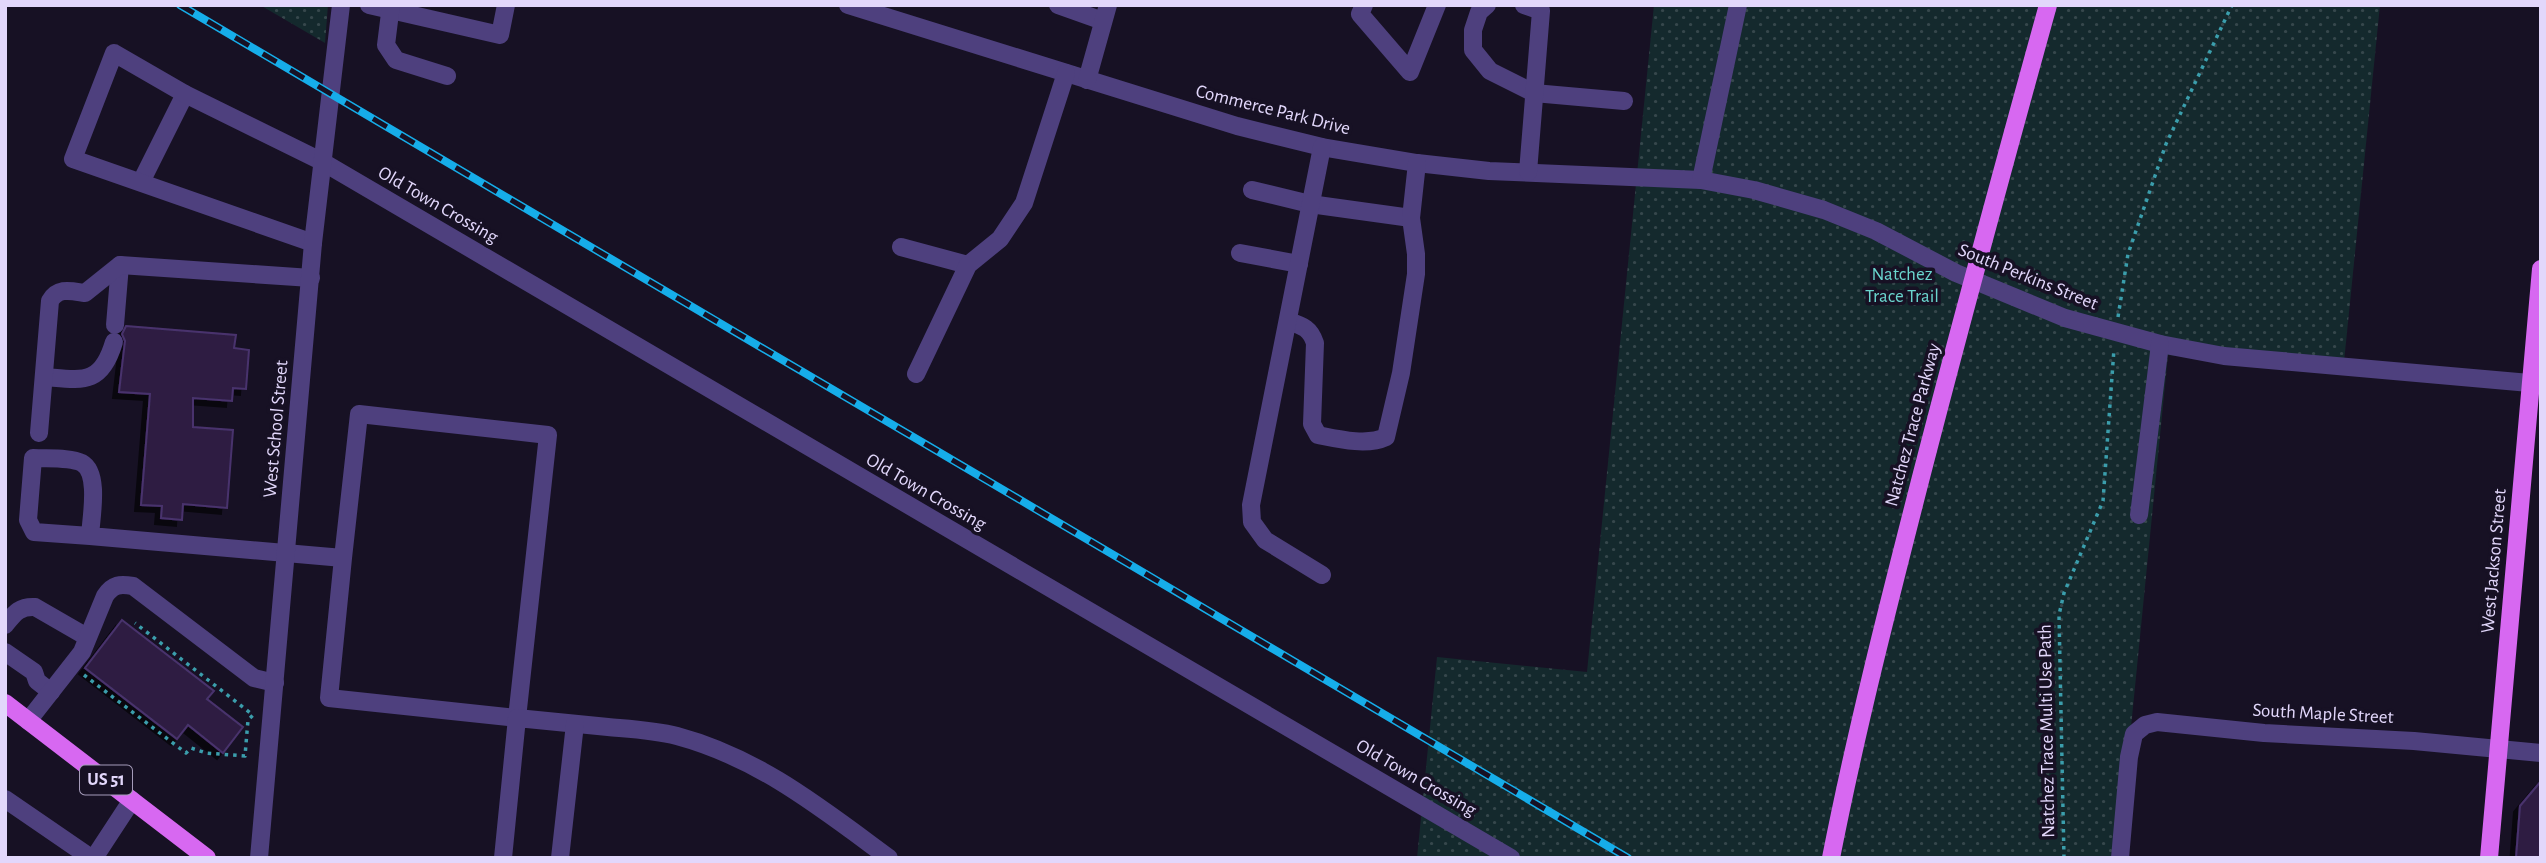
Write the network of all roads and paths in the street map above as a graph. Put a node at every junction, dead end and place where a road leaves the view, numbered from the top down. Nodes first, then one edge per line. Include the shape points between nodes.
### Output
1 (341, 5) edge
2 (369, 5) edge
3 (506, 5) edge
4 (848, 5) edge
5 (1058, 5) edge
6 (1364, 5) edge
7 (1437, 5) edge
8 (1487, 5) edge
9 (1524, 5) edge
10 (1738, 5) edge
11 (2048, 5) edge
12 (2232, 5) edge
13 (390, 8) edge
14 (885, 11) edge
15 (1106, 13) edge
16 (1066, 73) junction
17 (447, 76) dead end
18 (1087, 79) junction
19 (1534, 93) junction
20 (185, 94) junction
21 (1624, 102) dead end
22 (1322, 147) junction
23 (321, 161) junction
24 (1417, 163) junction
25 (1528, 172) junction
26 (1701, 180) junction
27 (141, 183) junction
28 (1252, 190) dead end
29 (1310, 204) junction
30 (1411, 218) junction
31 (313, 243) junction
32 (901, 247) dead end
33 (1240, 253) dead end
34 (1299, 264) junction
35 (120, 265) junction
36 (968, 265) junction
37 (2541, 269) edge
38 (311, 278) junction
39 (2539, 318) edge
40 (1288, 321) junction
41 (2115, 333) junction
42 (2160, 344) junction
43 (916, 374) dead end
44 (44, 377) junction
45 (2536, 384) edge
46 (39, 433) dead end
47 (2139, 515) dead end
48 (90, 536) junction
49 (286, 552) junction
50 (343, 558) junction
51 (1322, 575) dead end
52 (135, 623) dead end
53 (5, 625) edge
54 (87, 637) junction
55 (5, 652) edge
56 (84, 675) dead end
57 (275, 683) junction
58 (51, 692) junction
59 (5, 703) edge
60 (517, 718) junction
61 (29, 721) junction
62 (575, 724) junction
63 (2499, 749) junction
64 (2541, 753) edge
65 (5, 799) edge
66 (132, 800) junction
67 (92, 858) edge
68 (207, 858) edge
69 (259, 858) edge
70 (503, 858) edge
71 (560, 858) edge
72 (888, 858) edge
73 (1511, 858) edge
74 (1831, 858) edge
75 (2064, 858) edge
76 (2120, 858) edge
77 (2489, 858) edge

1 - 23 street, West School Street
2 - 13 street
3 - 13 street via 500,36
4 - 14 street, Commerce Park Drive
5 - 15 street
6 - 7 street via 1360,14 1410,72
8 - 19 street via 1479,12 1473,30 1473,50 1490,71
9 - 19 street via 1541,11
10 - 26 street
11 - 74 main road, Natchez Trace Parkway via 1899,562
12 - 41 path, Natchez Trace Multi Use Path via 2166,144 2128,254
13 - 17 street via 386,45 396,60
14 - 16 street, Commerce Park Drive
15 - 18 street
16 - 18 street, Commerce Park Drive
16 - 36 street via 1024,203 1000,239
18 - 22 street, Commerce Park Drive
19 - 21 street
19 - 25 street
20 - 23 street, Old Town Crossing
20 - 27 street
20 - 27 street, Old Town Crossing via 114,53 73,159
22 - 24 street, Commerce Park Drive
22 - 29 street
23 - 31 street, West School Street
23 - 73 street, Old Town Crossing
24 - 25 street, Commerce Park Drive
24 - 30 street
25 - 26 street, Commerce Park Drive
26 - 41 street, South Perkins Street via 1824,211 1877,231 2012,298
27 - 31 street
28 - 29 street
29 - 30 street
29 - 34 street
30 - 40 street via 1416,274 1386,437 1378,441 1318,435 1312,424 1315,343 1311,332
31 - 38 street, West School Street
32 - 36 street
33 - 34 street
34 - 40 street
35 - 38 street
35 - 44 street via 85,293 54,294
35 - 44 street via 114,334 103,369 85,380
36 - 43 street
37 - 39 main road, West Jackson Street
38 - 49 street, West School Street
39 - 45 main road, West Jackson Street
40 - 51 street via 1251,505 1252,522 1265,540
41 - 42 street, South Perkins Street
41 - 75 path, Natchez Trace Multi Use Path via 2103,501 2059,615
42 - 45 street, South Perkins Street via 2224,356
42 - 47 street
44 - 46 street
45 - 63 main road, West Jackson Street
48 - 48 street via 93,477 88,468 80,462 33,458 30,527 34,532
48 - 49 street
49 - 50 street
49 - 57 street, West School Street
50 - 60 street via 329,698
50 - 60 street via 359,414 548,435
52 - 56 path via 253,715 248,720 245,756 191,748 186,753
53 - 54 street via 17,610 35,607
54 - 57 street via 110,588 134,586 254,678
54 - 58 street via 82,652
55 - 58 street via 34,672 37,681
57 - 69 street, West School Street
58 - 61 street
59 - 61 main road, US 51
60 - 62 street
60 - 70 street
61 - 66 main road, US 51
62 - 71 street
62 - 72 street via 676,736 755,766
63 - 64 street, South Maple Street
63 - 76 street, South Maple Street via 2169,722 2146,724 2134,734 2129,757
63 - 77 main road, West Jackson Street
65 - 67 street
66 - 67 street
66 - 68 main road, US 51

